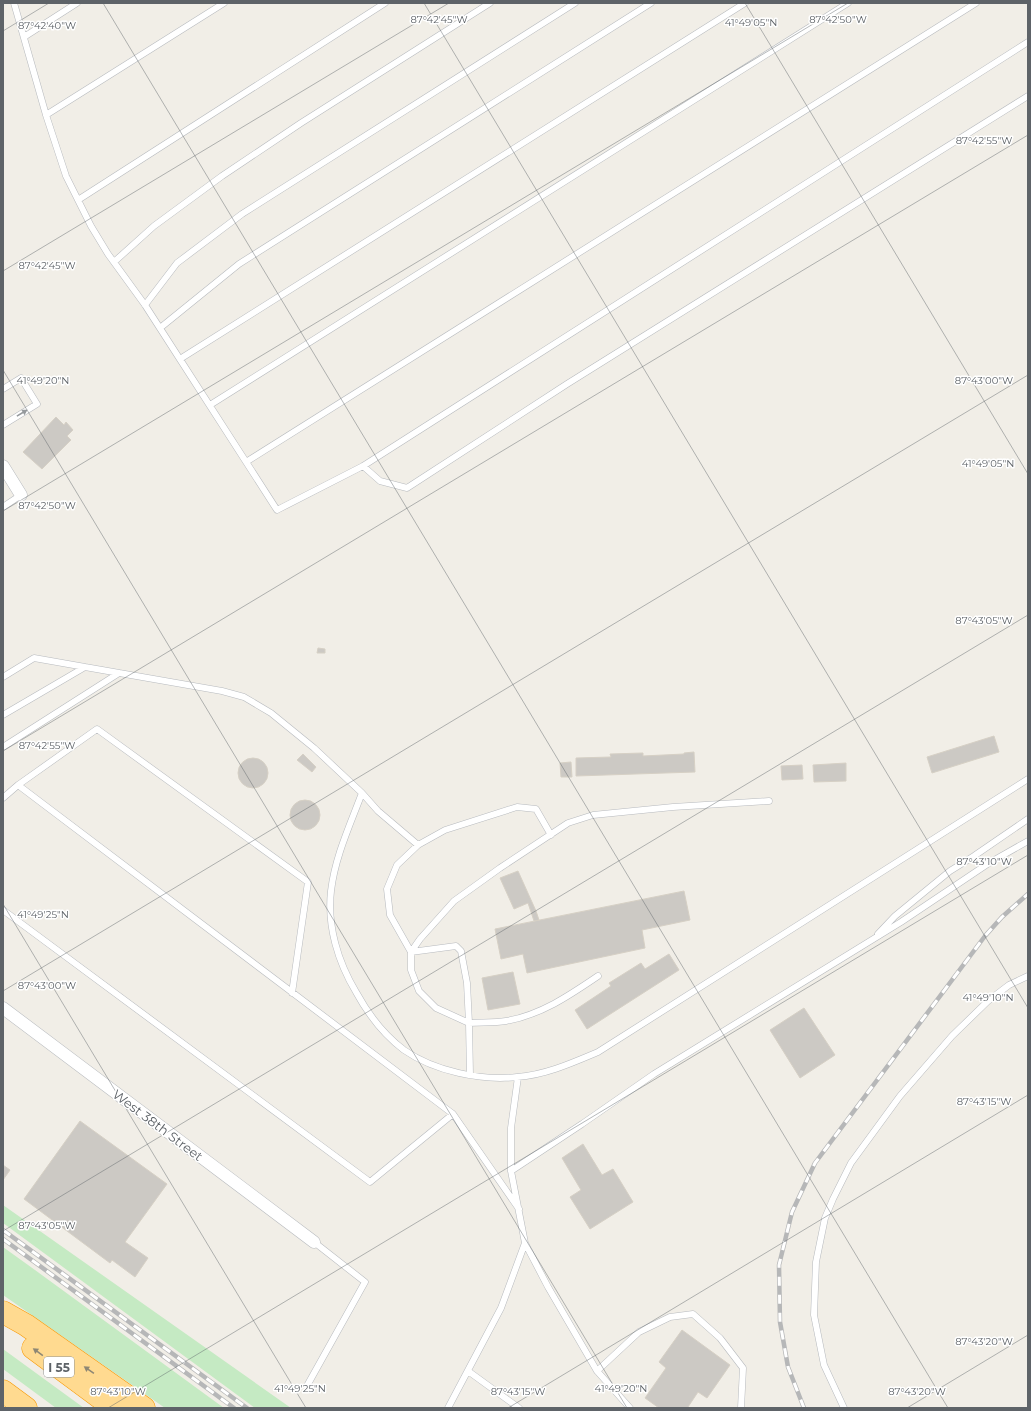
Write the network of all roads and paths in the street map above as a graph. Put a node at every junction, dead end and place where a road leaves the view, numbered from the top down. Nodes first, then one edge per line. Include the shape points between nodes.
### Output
1 (14, 3) edge
2 (77, 3) edge
3 (224, 3) edge
4 (385, 3) edge
5 (490, 3) edge
6 (575, 3) edge
7 (651, 3) edge
8 (745, 3) edge
9 (848, 3) edge
10 (976, 3) edge
11 (24, 37) junction
12 (1028, 42) edge
13 (1028, 96) edge
14 (46, 114) junction
15 (78, 200) junction
16 (114, 262) junction
17 (145, 305) junction
18 (160, 328) junction
19 (180, 359) junction
20 (3, 389) edge
21 (210, 405) junction
22 (4, 422) edge
23 (246, 462) junction
24 (3, 466) edge
25 (363, 466) junction
26 (21, 495) joint
27 (3, 507) edge
28 (85, 667) junction
29 (119, 673) junction
30 (3, 677) edge
31 (4, 712) edge
32 (3, 747) edge
33 (1028, 779) edge
34 (18, 785) junction
35 (362, 793) junction
36 (3, 798) edge
37 (769, 801) dead end
38 (1028, 819) edge
39 (551, 835) junction
40 (1028, 841) edge
41 (418, 845) junction
42 (3, 910) edge
43 (872, 940) junction
44 (411, 952) junction
45 (598, 976) dead end
46 (1028, 976) edge
47 (292, 993) junction
48 (3, 1008) edge
49 (469, 1023) junction
50 (470, 1075) junction
51 (518, 1077) junction
52 (453, 1114) junction
53 (511, 1171) junction
54 (519, 1209) junction
55 (314, 1242) joint
56 (525, 1243) junction
57 (3, 1312) edge
58 (3, 1326) edge
59 (468, 1371) junction
60 (597, 1371) junction
61 (308, 1384) dead end
62 (3, 1391) edge
63 (26, 1408) edge
64 (114, 1408) edge
65 (144, 1408) edge
66 (448, 1408) edge
67 (519, 1408) edge
68 (630, 1408) edge
69 (741, 1408) edge
70 (844, 1408) edge

1 - 11 lane
2 - 11 lane
3 - 14 lane
4 - 15 lane
5 - 16 lane via 222,176 154,226
6 - 17 lane via 242,214 177,263
7 - 18 lane via 239,264
8 - 19 lane
9 - 21 lane
10 - 23 lane
11 - 14 lane
12 - 25 lane
13 - 25 lane via 567,384 408,488 380,482
14 - 15 lane via 66,176
15 - 16 lane
16 - 17 lane
17 - 18 lane
18 - 19 lane
19 - 21 lane
22 -> 20 lane via 37,404 21,378
21 - 23 lane
23 - 25 lane via 277,510
24 - 26 street
26 - 27 lane
28 - 29 lane
28 - 30 lane via 34,658
28 - 31 lane
29 - 32 lane
29 - 35 lane via 244,697 271,713 314,748
33 - 51 lane via 598,1052 545,1072
34 - 36 lane
34 - 47 lane
34 - 47 lane via 97,729 308,882
35 - 41 lane via 378,811
35 - 50 lane via 335,867 331,892 334,939 348,980 373,1018 404,1050 445,1070
37 - 39 lane via 593,814 568,823
38 - 43 lane via 950,871 895,916
39 - 41 lane via 536,808 518,807 445,830
39 - 44 lane via 454,901 420,938
40 - 43 lane via 989,863
41 - 44 lane via 397,865 387,889 390,915
42 - 52 lane via 370,1182
43 - 53 lane via 654,1074
44 - 49 lane via 411,970 418,991 436,1008
44 - 49 lane via 456,946 461,951 467,983
45 - 49 lane via 559,1002 528,1016 506,1022
46 - 70 lane via 1009,985 988,1001 942,1048 900,1096 851,1163 833,1198 825,1218 816,1262 814,1315 824,1364
47 - 52 lane
48 - 55 street, West 38th Street
49 - 50 lane
50 - 51 lane via 493,1078
51 - 53 lane via 511,1128
52 - 54 lane
53 - 54 lane
54 - 56 lane
55 - 61 lane via 365,1282
56 - 59 lane via 501,1308
56 - 60 lane
65 -> 57 highway via 26,1325
64 -> 58 highway, I 55
59 - 66 lane
59 - 67 lane
60 - 68 lane
60 - 69 lane via 638,1332 670,1317 693,1314 720,1338 743,1368
62 - 63 highway

